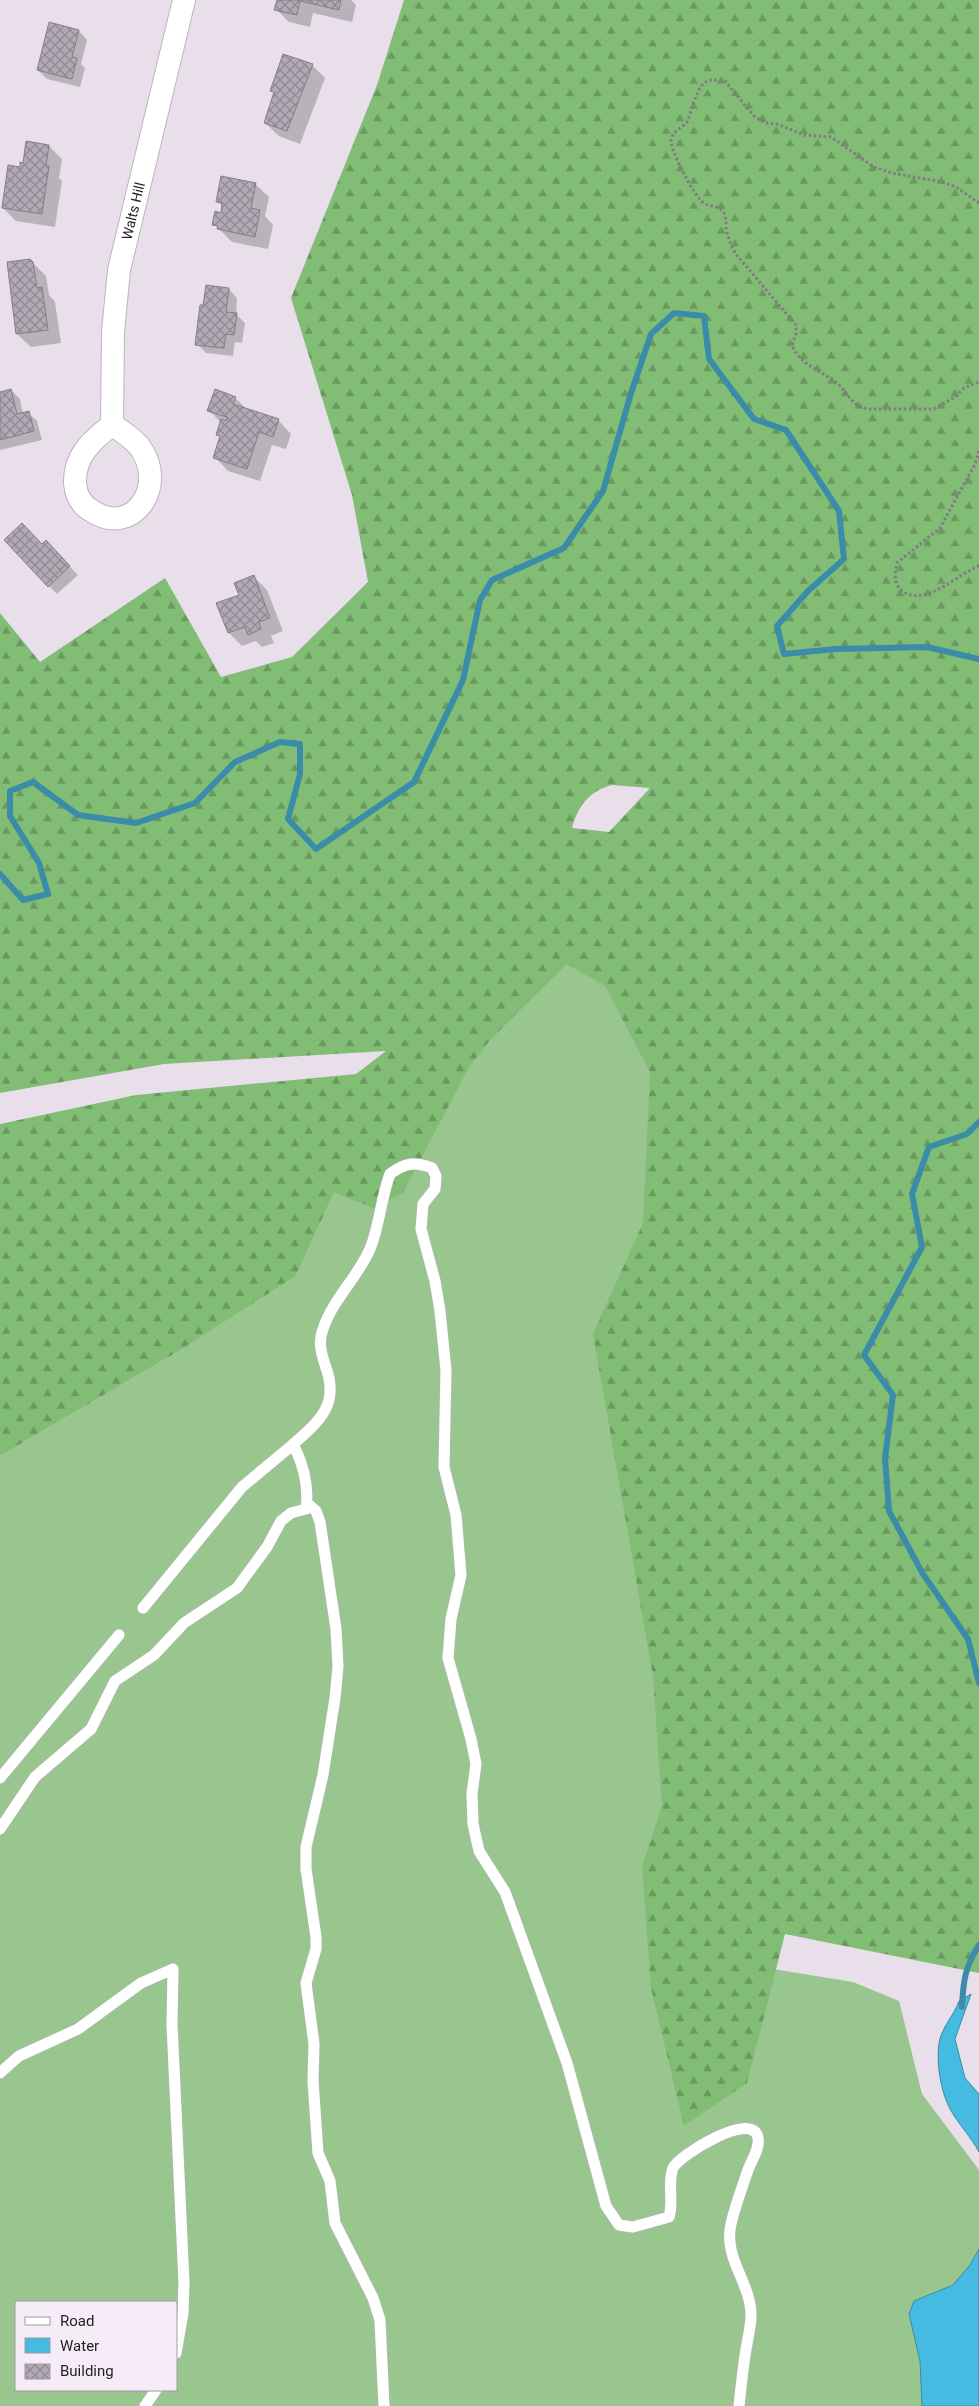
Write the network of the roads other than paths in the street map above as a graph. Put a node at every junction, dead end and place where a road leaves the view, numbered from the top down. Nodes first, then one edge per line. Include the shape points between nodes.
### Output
1 (184, 0) edge
2 (112, 425) dead end
3 (290, 1447) junction
4 (307, 1503) junction
5 (143, 1608) dead end
6 (119, 1635) dead end
7 (0, 1778) edge
8 (0, 1829) edge
9 (0, 2073) edge
10 (178, 2341) edge
11 (155, 2391) edge
12 (146, 2406) edge
13 (384, 2406) edge
14 (739, 2406) edge

1 - 2 street, Walts Hill via 119,270 113,332
3 - 4 lane via 295,1448 301,1460
3 - 5 lane via 242,1487
3 - 14 lane via 329,1406 332,1388 319,1340 332,1308 371,1248 390,1174 409,1163 432,1168 436,1176 435,1189 423,1204 421,1229 441,1320 446,1370 442,1444 456,1515 461,1575 451,1619 448,1658 476,1764 473,1824 479,1851 505,1892 567,2063 606,2206 619,2225 632,2227 668,2217 672,2206 673,2168 679,2160 737,2128 747,2127 758,2135 758,2146 728,2240 733,2261 750,2297 751,2316
4 - 8 lane via 306,1509 291,1513 281,1521 267,1547 237,1588 184,1623 154,1655 115,1681 91,1729 35,1777
4 - 13 lane via 316,1511 320,1522 336,1629 338,1666 325,1766 306,1848 316,1936 316,1949 306,1983 314,2044 318,2153 330,2181 335,2222 373,2298 380,2320
6 - 7 lane
9 - 10 lane via 19,2056 78,2029 141,1982 173,1969 172,2032 184,2282
11 - 12 lane

